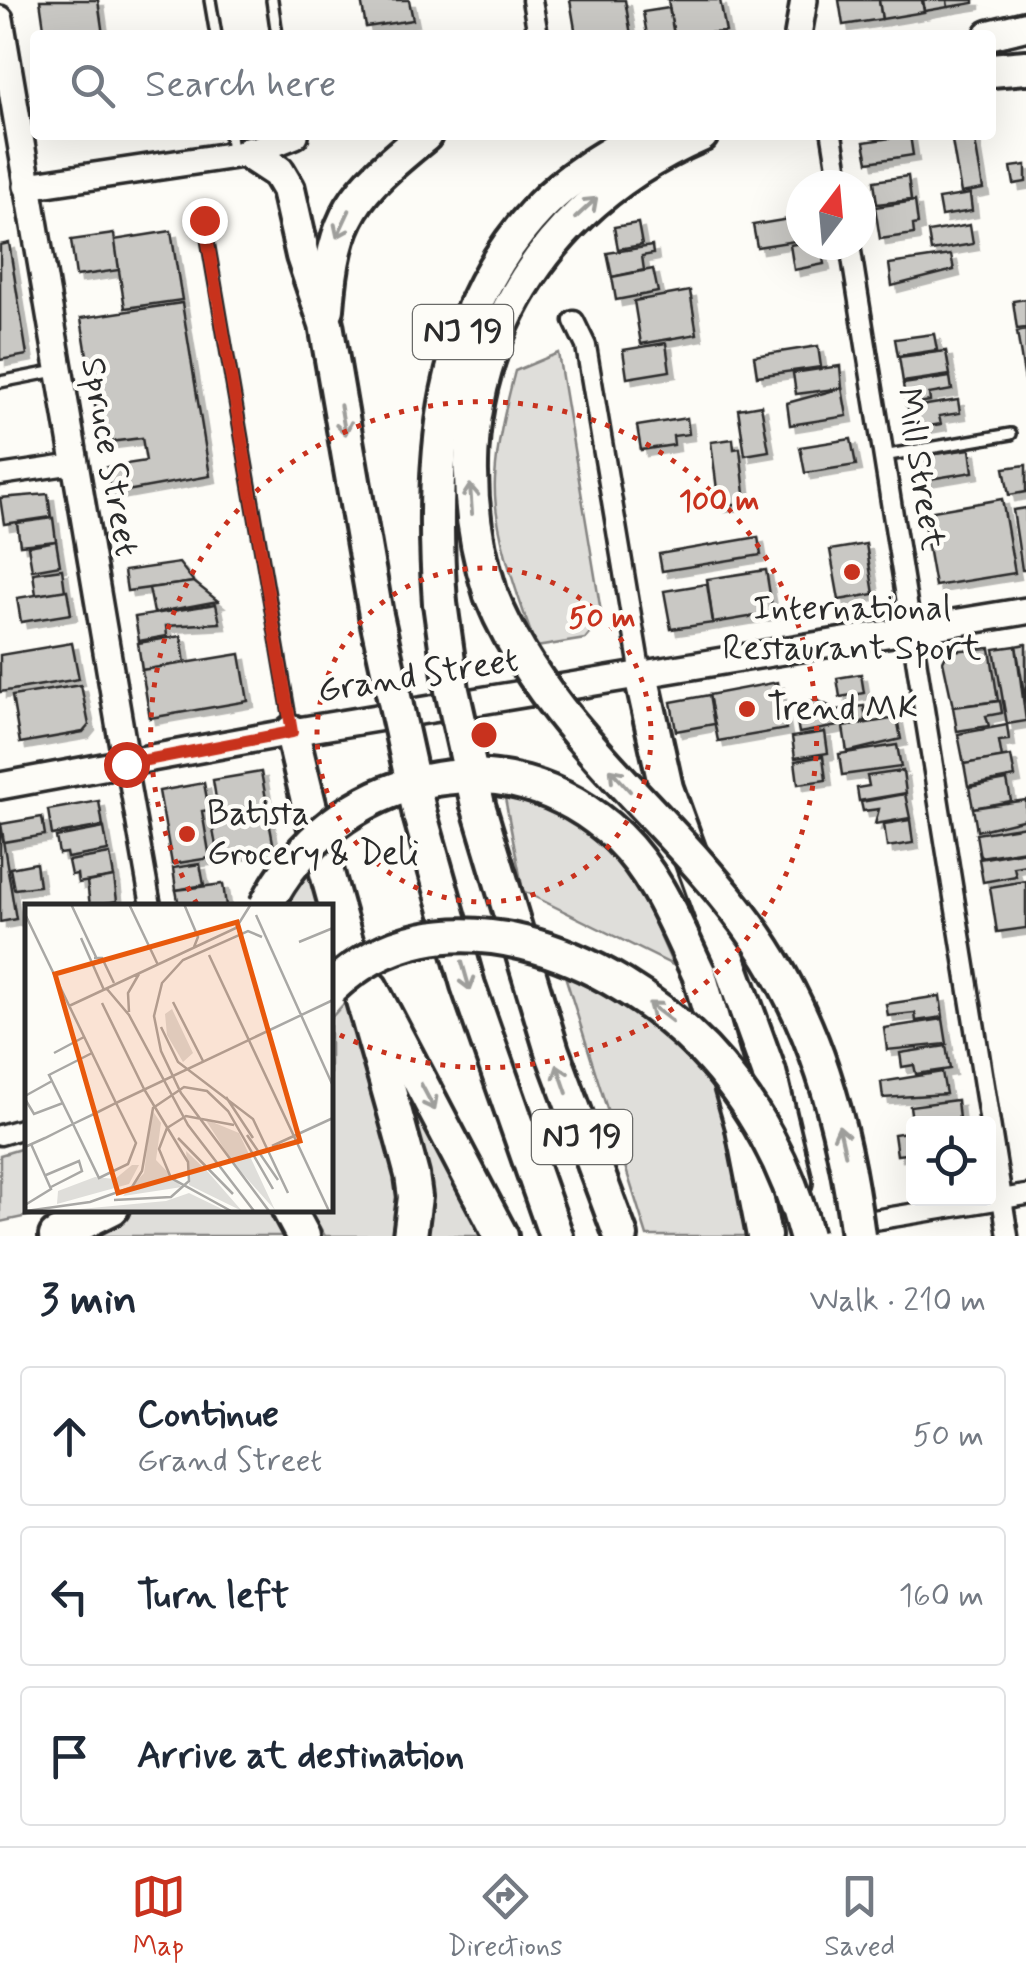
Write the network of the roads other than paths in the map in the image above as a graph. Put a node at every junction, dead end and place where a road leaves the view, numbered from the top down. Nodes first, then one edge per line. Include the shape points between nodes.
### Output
1 (210, 0) edge
2 (272, 0) edge
3 (532, 0) edge
4 (804, 0) edge
5 (0, 19) edge
6 (1026, 26) edge
7 (215, 30) edge
8 (276, 30) edge
9 (537, 30) edge
10 (799, 30) edge
11 (996, 33) edge
12 (272, 140) edge
13 (419, 140) edge
14 (634, 140) edge
15 (691, 140) edge
16 (833, 140) edge
17 (237, 148) edge
18 (838, 170) edge
19 (27, 186) junction
20 (204, 220) dead end
21 (852, 260) edge
22 (574, 321) dead end
23 (326, 324) junction
24 (59, 371) junction
25 (0, 382) edge
26 (1011, 434) dead end
27 (883, 456) junction
28 (74, 464) junction
29 (0, 475) edge
30 (1026, 611) edge
31 (910, 630) junction
32 (642, 675) junction
33 (292, 732) junction
34 (126, 764) junction
35 (0, 786) edge
36 (151, 904) edge
37 (267, 904) edge
38 (351, 948) junction
39 (332, 988) edge
40 (25, 1128) edge
41 (0, 1135) edge
42 (1026, 1196) edge
43 (1002, 1200) junction
44 (106, 1211) edge
45 (290, 1211) edge
46 (866, 1228) edge
47 (56, 1236) edge
48 (303, 1236) edge
49 (410, 1236) edge
50 (501, 1236) edge
51 (556, 1236) edge
52 (620, 1236) edge
53 (764, 1236) edge
54 (804, 1236) edge
55 (1008, 1236) edge

1 - 7 lane
2 - 8 lane
3 - 9 street
4 - 10 main road
5 - 19 main road, Spruce Street
6 - 11 main road
12 - 17 main road
13 -> 23 highway, NJ 19 via 372,178 351,206 331,257
52 -> 14 highway, NJ 19, bridge via 552,1051 456,709 440,603 439,447 453,365 478,296 517,234 574,177
46 -> 15 highway, bridge via 828,1081 788,987 722,892 540,687 491,594 474,531 472,432 485,368 509,307 545,251 589,203 642,164
16 - 18 street
17 - 19 main road
17 - 23 highway via 278,172 288,188
19 - 24 main road, Spruce Street
20 - 33 lane
21 - 27 street, Mill Street
22 - 32 street via 586,346
23 -> 51 highway, NJ 19, bridge via 376,615 420,814 468,985
24 - 25 lane
24 - 28 main road, Spruce Street
26 - 27 lane
27 - 31 street, Mill Street
28 - 29 street
28 - 34 main road, Spruce Street
30 - 31 main road, Grand Street
31 - 32 main road, Grand Street
31 - 43 street, Mill Street
32 - 33 main road, Grand Street
32 - 54 highway via 666,788 774,1089
33 - 34 main road, Grand Street
33 - 38 highway
34 - 35 main road, Grand Street
34 - 36 street, Spruce Street
37 - 53 highway, bridge via 311,841 363,802 424,781 502,780 575,806 617,836 657,887 699,974 742,1124
38 - 49 highway via 412,1176
38 -> 50 highway
54 -> 39 highway, bridge via 790,1182 727,1076 681,1028 607,976 509,938 445,935 375,956
40 - 41 street
42 - 43 street
43 - 46 street
43 - 55 street, Mill Street
44 - 47 highway
45 - 48 highway

